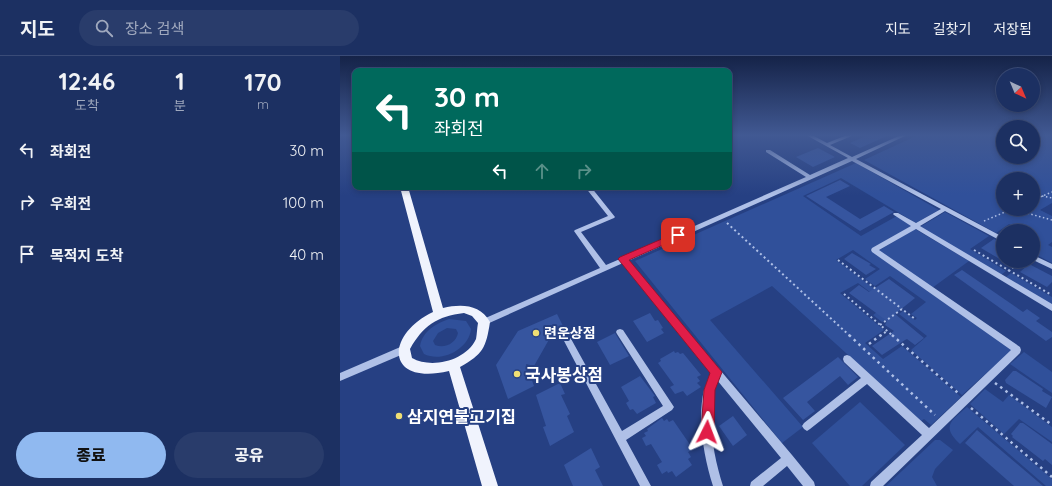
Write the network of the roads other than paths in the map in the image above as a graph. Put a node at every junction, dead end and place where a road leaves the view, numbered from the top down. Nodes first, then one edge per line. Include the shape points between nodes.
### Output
1 (775, 155) edge
2 (847, 155) edge
3 (860, 155) edge
4 (853, 158) junction
5 (810, 177) junction
6 (405, 190) edge
7 (590, 190) edge
8 (945, 209) junction
9 (896, 214) dead end
10 (916, 226) junction
11 (996, 236) edge
12 (623, 259) junction
13 (1040, 261) edge
14 (1052, 267) edge
15 (604, 268) junction
16 (1052, 308) edge
17 (439, 314) junction
18 (484, 322) junction
19 (620, 332) dead end
20 (567, 339) dead end
21 (405, 349) junction
22 (847, 359) dead end
23 (453, 365) junction
24 (716, 372) junction
25 (340, 377) edge
26 (868, 378) junction
27 (807, 426) dead end
28 (928, 434) junction
29 (620, 438) junction
30 (788, 459) junction
31 (490, 486) edge
32 (646, 486) edge
33 (718, 486) edge
34 (755, 486) edge
35 (810, 486) edge
36 (875, 486) edge

1 - 5 street
2 - 4 street
3 - 4 street
4 - 5 street
4 - 8 street
5 - 12 street
6 - 17 main road
7 - 15 street via 612,217 577,230
8 - 10 street
8 - 11 street
9 - 10 street
10 - 16 street
10 - 28 street via 874,250 1017,350
12 - 15 street
12 - 24 street
13 - 14 street
15 - 18 street
17 - 18 main road via 464,309 476,313
17 - 21 main road via 416,329
18 - 23 main road via 483,334 476,348
19 - 29 street via 669,407
20 - 29 street
21 - 23 main road via 407,361 418,369 434,370
21 - 25 street
22 - 26 street
23 - 31 main road
24 - 30 street
24 - 33 street via 710,390 707,432 712,467
26 - 27 street
26 - 28 street
28 - 36 street
29 - 32 street
30 - 34 street
30 - 35 street

